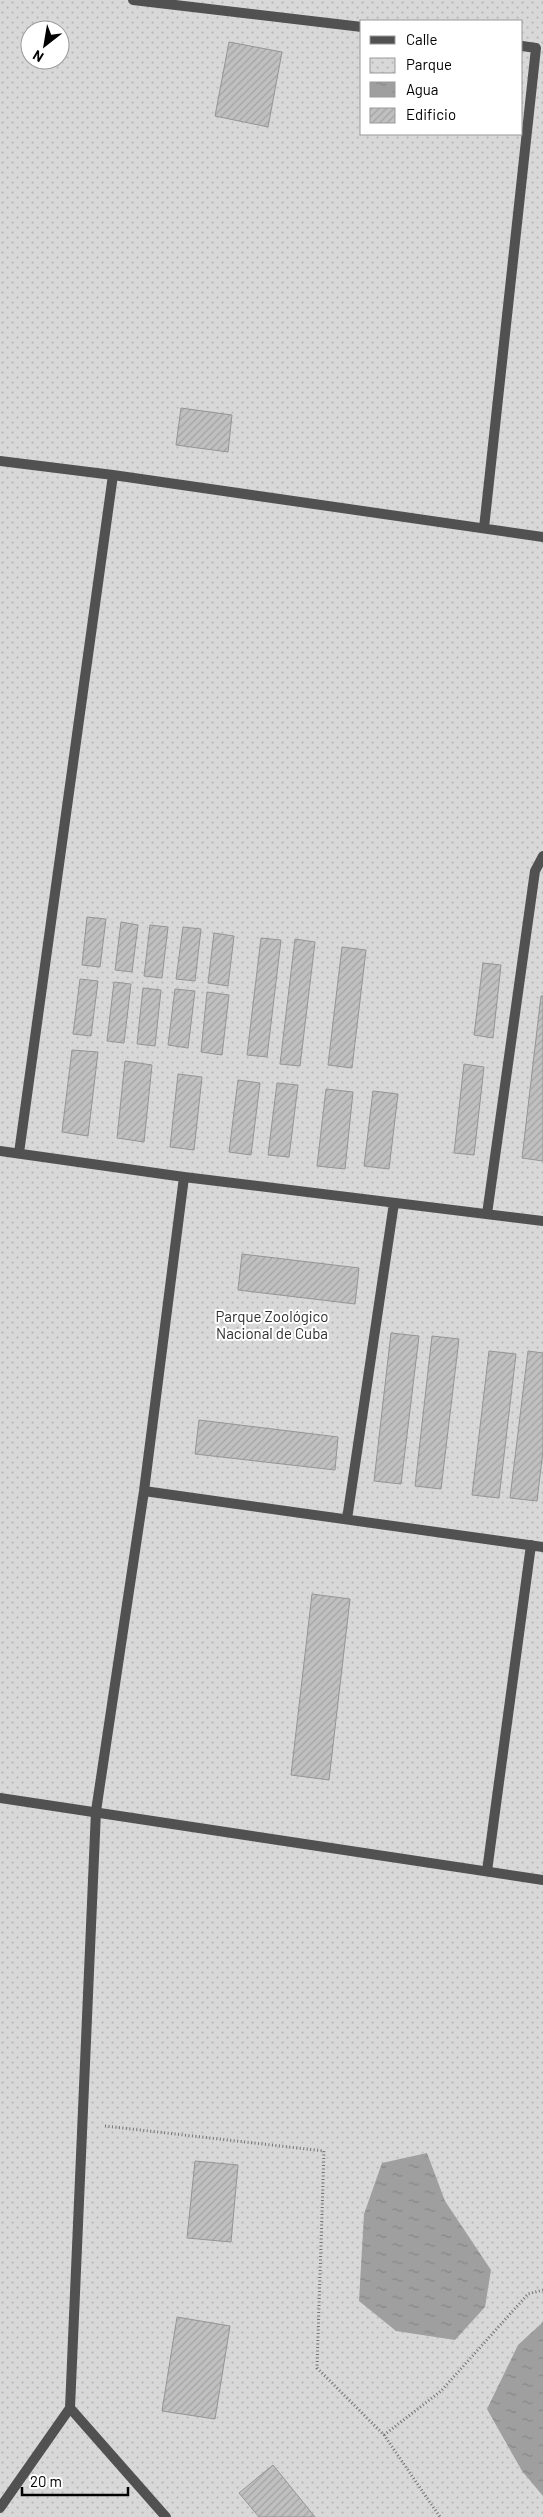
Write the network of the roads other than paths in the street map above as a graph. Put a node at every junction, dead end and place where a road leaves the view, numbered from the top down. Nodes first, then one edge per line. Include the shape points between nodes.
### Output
1 (133, 0) edge
2 (360, 27) edge
3 (523, 46) edge
4 (0, 461) edge
5 (113, 474) junction
6 (484, 528) junction
7 (543, 537) edge
8 (543, 856) edge
9 (0, 1151) edge
10 (19, 1153) junction
11 (184, 1177) junction
12 (394, 1203) junction
13 (487, 1214) junction
14 (543, 1221) edge
15 (144, 1491) junction
16 (347, 1519) junction
17 (531, 1545) junction
18 (543, 1547) edge
19 (0, 1798) edge
20 (96, 1812) junction
21 (487, 1871) junction
22 (543, 1880) edge
23 (70, 2408) junction
24 (0, 2508) edge
25 (166, 2517) edge

1 - 2 street
3 - 6 street via 536,48
4 - 5 street
5 - 6 street
5 - 10 street
6 - 7 street
8 - 13 street via 535,871
9 - 10 street
10 - 11 street
11 - 12 street
11 - 15 street
12 - 13 street
12 - 16 street
13 - 14 street
15 - 16 street
15 - 20 street
16 - 17 street
17 - 18 street
17 - 21 street
19 - 20 street
20 - 21 street
20 - 23 street
21 - 22 street
23 - 24 street
23 - 25 street

